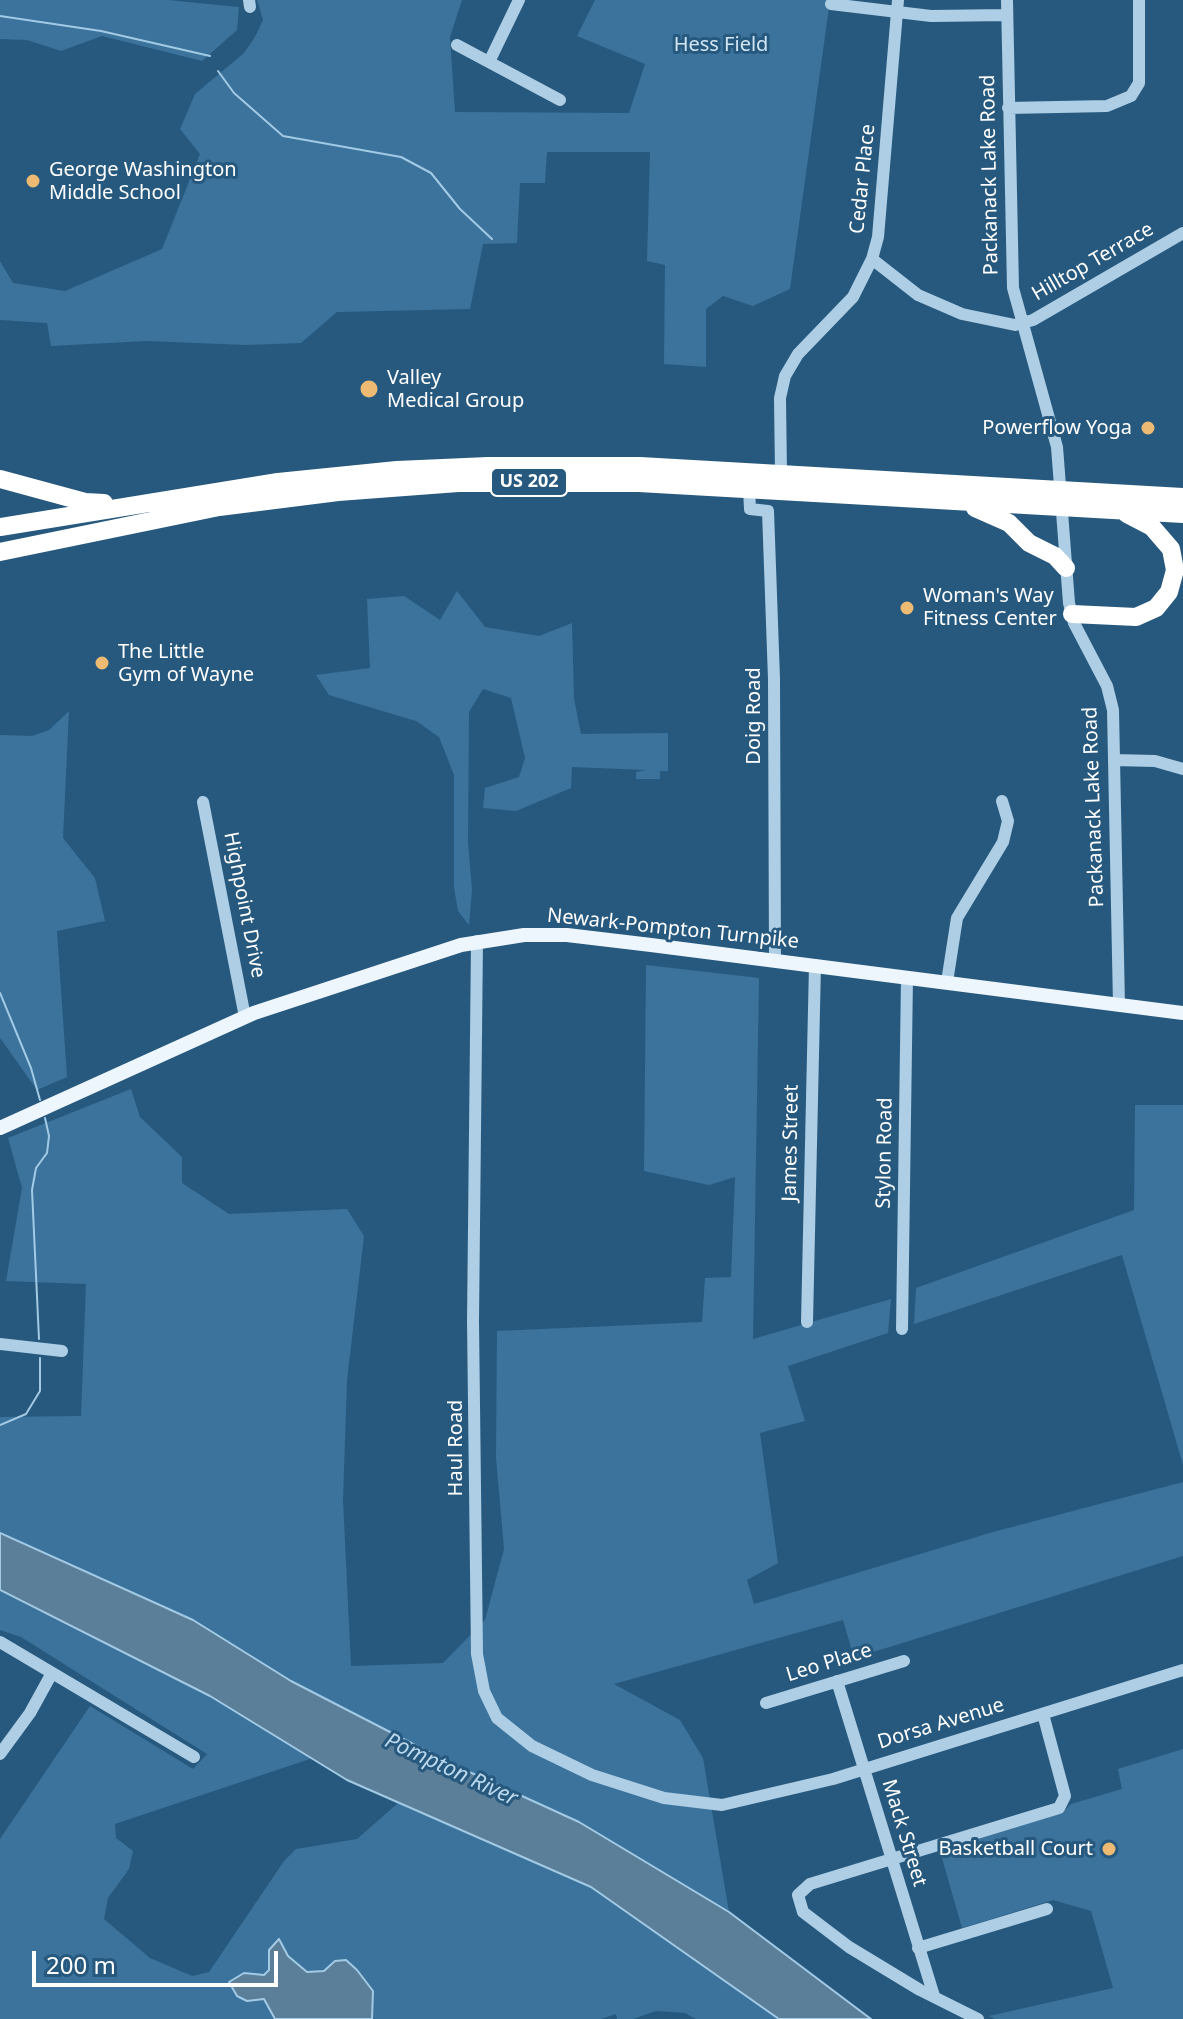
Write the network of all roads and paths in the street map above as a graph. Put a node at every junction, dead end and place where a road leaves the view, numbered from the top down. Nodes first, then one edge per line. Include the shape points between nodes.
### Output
1 (519, 0) edge
2 (1007, 0) edge
3 (1139, 0) edge
4 (831, 4) dead end
5 (898, 6) edge
6 (1007, 15) junction
7 (457, 45) dead end
8 (490, 60) junction
9 (560, 100) dead end
10 (1008, 108) junction
11 (1183, 233) edge
12 (872, 259) junction
13 (1022, 324) junction
14 (781, 474) junction
15 (0, 479) edge
16 (749, 489) junction
17 (1183, 497) edge
18 (1062, 498) junction
19 (949, 500) junction
20 (126, 505) junction
21 (1121, 511) junction
22 (1183, 514) edge
23 (0, 530) edge
24 (0, 552) edge
25 (1066, 568) junction
26 (1072, 614) junction
27 (1114, 760) junction
28 (1183, 769) edge
29 (1002, 801) dead end
30 (203, 802) dead end
31 (477, 941) junction
32 (775, 960) junction
33 (815, 965) junction
34 (907, 977) junction
35 (947, 982) junction
36 (1119, 1005) junction
37 (1183, 1013) edge
38 (245, 1017) junction
39 (0, 1128) edge
40 (807, 1322) dead end
41 (902, 1329) dead end
42 (0, 1344) edge
43 (62, 1351) dead end
44 (0, 1642) edge
45 (904, 1661) dead end
46 (1183, 1670) edge
47 (52, 1673) junction
48 (837, 1681) junction
49 (766, 1703) dead end
50 (1043, 1714) junction
51 (0, 1754) edge
52 (194, 1757) dead end
53 (863, 1770) junction
54 (709, 1804) joint
55 (890, 1858) junction
56 (1047, 1909) dead end
57 (918, 1948) junction
58 (934, 1996) junction
59 (978, 2019) edge

1 - 8 street
2 - 6 street, Packanack Lake Road
3 - 10 street via 1139,83 1131,96 1107,106
4 - 5 street
5 - 6 street
5 - 12 street, Cedar Place
6 - 10 street, Packanack Lake Road
7 - 8 street
8 - 9 street
10 - 13 street, Packanack Lake Road via 1011,273
11 - 13 street, Hilltop Terrace
12 - 13 street via 901,285 928,299 980,319
12 - 14 street, Cedar Place via 853,297 798,354 785,376 780,398
13 - 18 street, Packanack Lake Road via 1055,432
14 - 18 highway, US 202
14 - 20 highway, US 202 via 627,466 457,466 307,478
15 - 20 highway via 85,502
16 - 19 highway, US 202
16 - 24 highway, US 202 via 548,482 368,489 190,512
16 - 32 street, Doig Road via 750,509 768,511
17 - 18 highway, US 202
18 - 19 highway, US 202
18 - 21 highway, US 202
18 - 25 street, Packanack Lake Road
19 - 25 highway via 1009,523
20 - 23 highway, US 202
21 - 22 highway, US 202
21 - 26 highway via 1152,527 1168,543 1175,563 1169,592 1156,608 1136,617
25 - 26 street, Packanack Lake Road
26 - 27 street, Packanack Lake Road via 1107,686
27 - 28 street
27 - 36 street, Packanack Lake Road
29 - 35 street via 1008,821 1003,842 957,918
30 - 38 street, Highpoint Drive
31 - 32 main road, Newark-Pompton Turnpike via 567,935
31 - 38 main road, Newark-Pompton Turnpike
31 - 54 street, Haul Road via 473,1321 477,1654 484,1691 497,1718 548,1755 631,1789
32 - 33 main road, Newark-Pompton Turnpike
33 - 34 main road, Newark-Pompton Turnpike
33 - 40 street, James Street
34 - 35 main road, Newark-Pompton Turnpike
34 - 41 street, Stylon Road
35 - 36 main road, Newark-Pompton Turnpike
36 - 37 main road, Newark-Pompton Turnpike
38 - 39 main road, Newark-Pompton Turnpike
42 - 43 street
44 - 47 street
45 - 48 street, Leo Place
46 - 50 street, Dorsa Avenue
47 - 51 street
47 - 52 street
48 - 49 street, Leo Place
48 - 53 street, Mack Street
50 - 53 street, Dorsa Avenue
50 - 55 street via 1065,1800 1059,1808
53 - 54 street, Dorsa Avenue via 736,1804
53 - 55 street, Mack Street
55 - 57 street, Mack Street
55 - 58 street via 806,1886 798,1895 803,1912 873,1962
56 - 57 street
57 - 58 street, Mack Street
58 - 59 street

